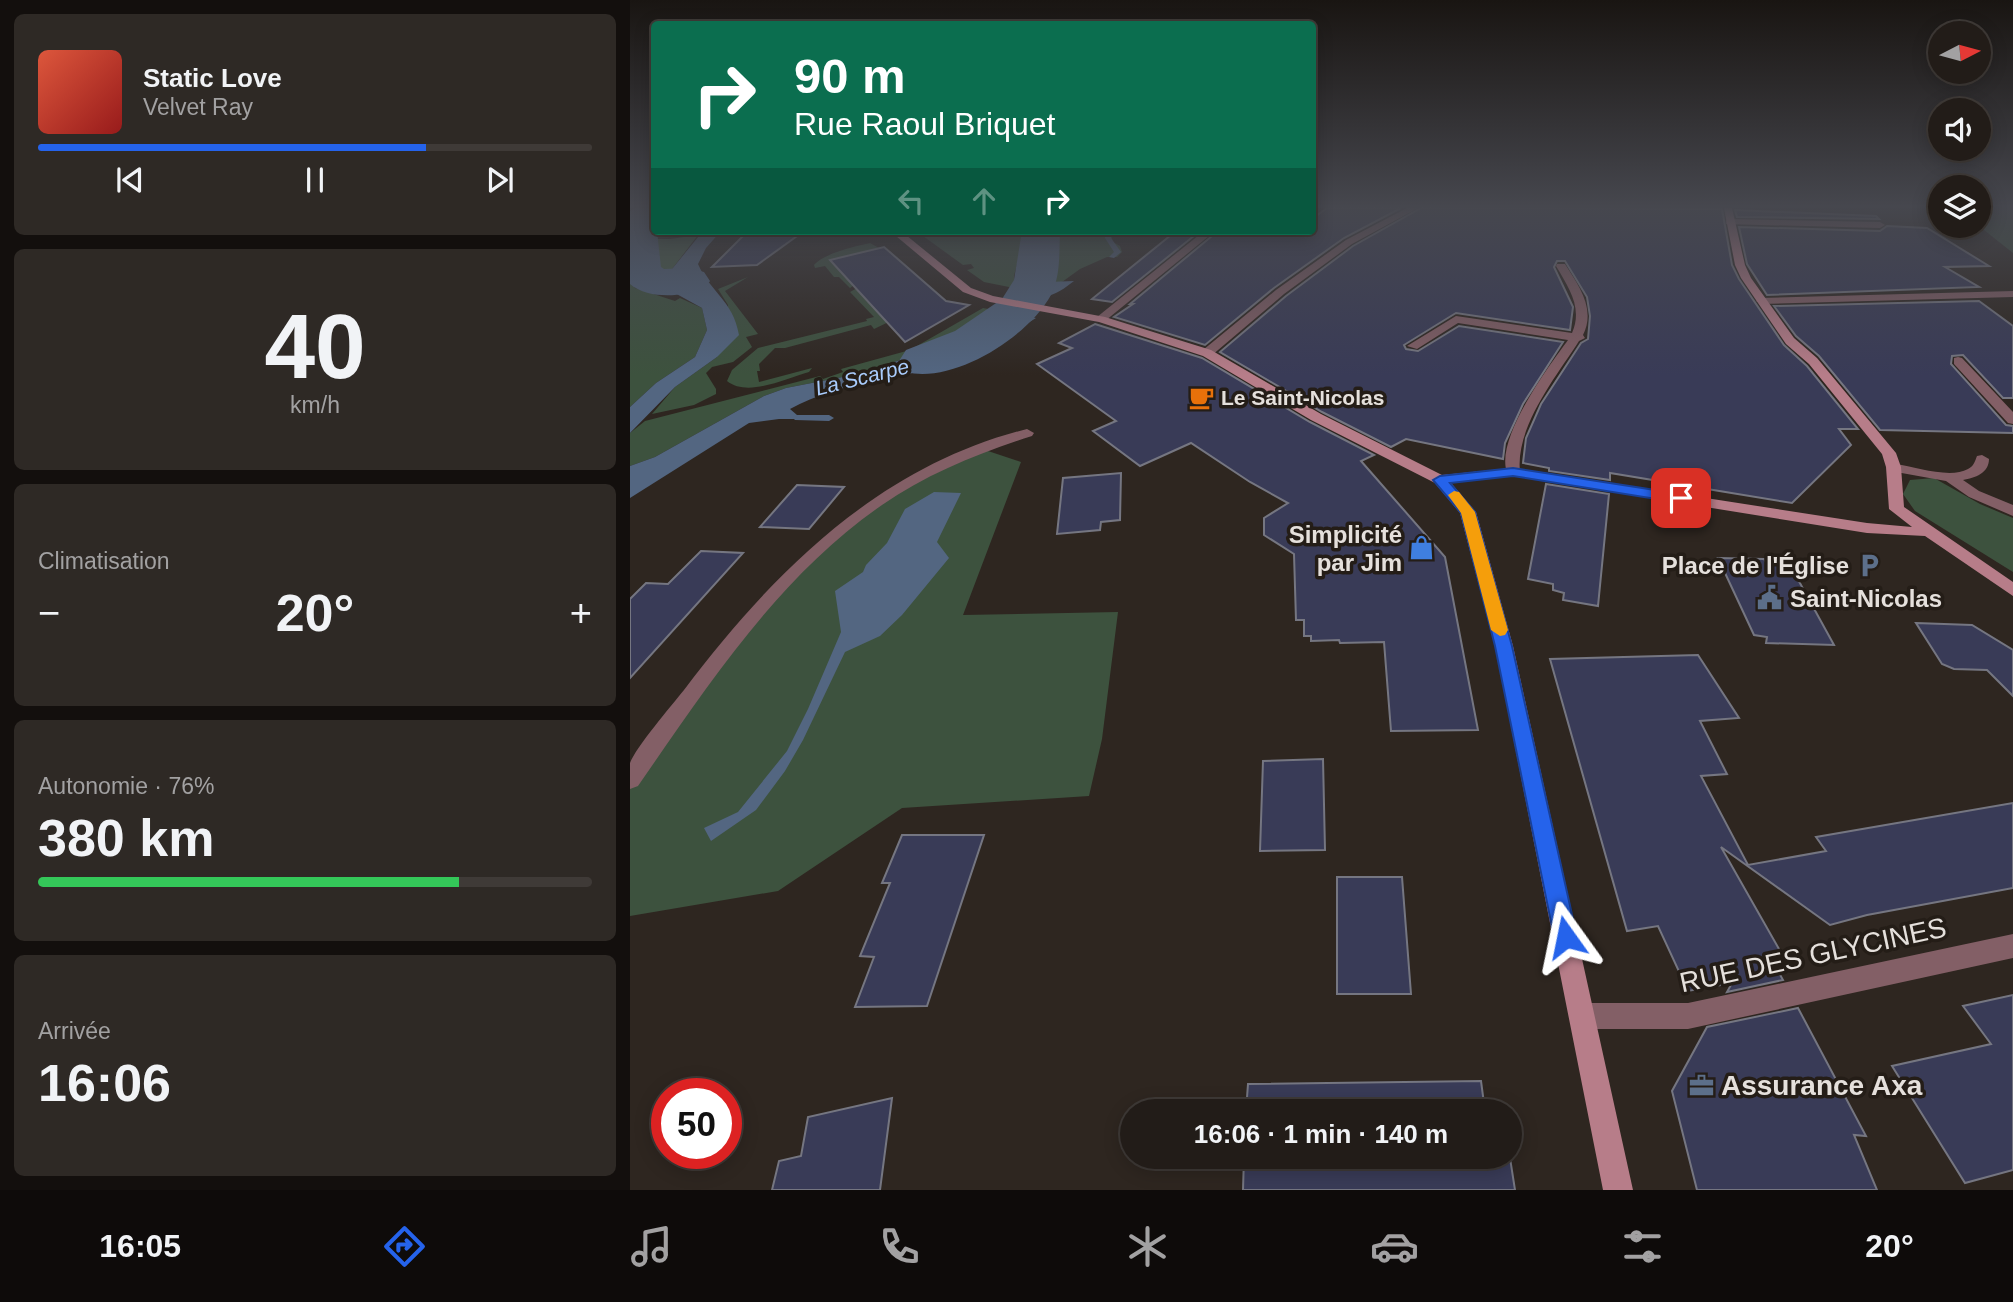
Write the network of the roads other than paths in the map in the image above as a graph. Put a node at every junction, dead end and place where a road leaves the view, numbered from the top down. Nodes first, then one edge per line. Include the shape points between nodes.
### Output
1 (935, 264) edge
2 (1170, 264) edge
3 (1320, 264) edge
4 (1740, 264) edge
5 (1561, 266) dead end
6 (2013, 294) edge
7 (1761, 300) junction
8 (1101, 319) junction
9 (1578, 338) junction
10 (1413, 346) dead end
11 (1207, 353) junction
12 (1958, 361) dead end
13 (2013, 420) edge
14 (1027, 433) dead end
15 (1982, 459) dead end
16 (1896, 468) junction
17 (1513, 472) junction
18 (1950, 477) junction
19 (1440, 480) junction
20 (2013, 511) edge
21 (1926, 531) junction
22 (2013, 590) edge
23 (630, 780) edge
24 (2013, 946) edge
25 (1582, 1016) junction
26 (1618, 1190) edge

1 - 8 main road via 967,290 1002,302
2 - 8 street
3 - 11 street
4 - 7 main road
5 - 9 street via 1584,310
6 - 7 street
7 - 16 main road via 1790,341 1814,361 1875,434
8 - 11 main road
9 - 10 street via 1456,319
9 - 17 street via 1540,386 1511,455
11 - 19 main road via 1328,423
12 - 13 street
14 - 23 street via 979,448 896,490 813,552 697,684
15 - 18 street via 1972,474
16 - 18 street
16 - 21 main road via 1898,509
17 - 19 main road
17 - 21 main road via 1867,528
18 - 20 street via 1974,494
19 - 25 main road via 1468,512 1504,646
21 - 22 main road
24 - 25 street, RUE DES GLYCINES via 1688,1016
25 - 26 main road

